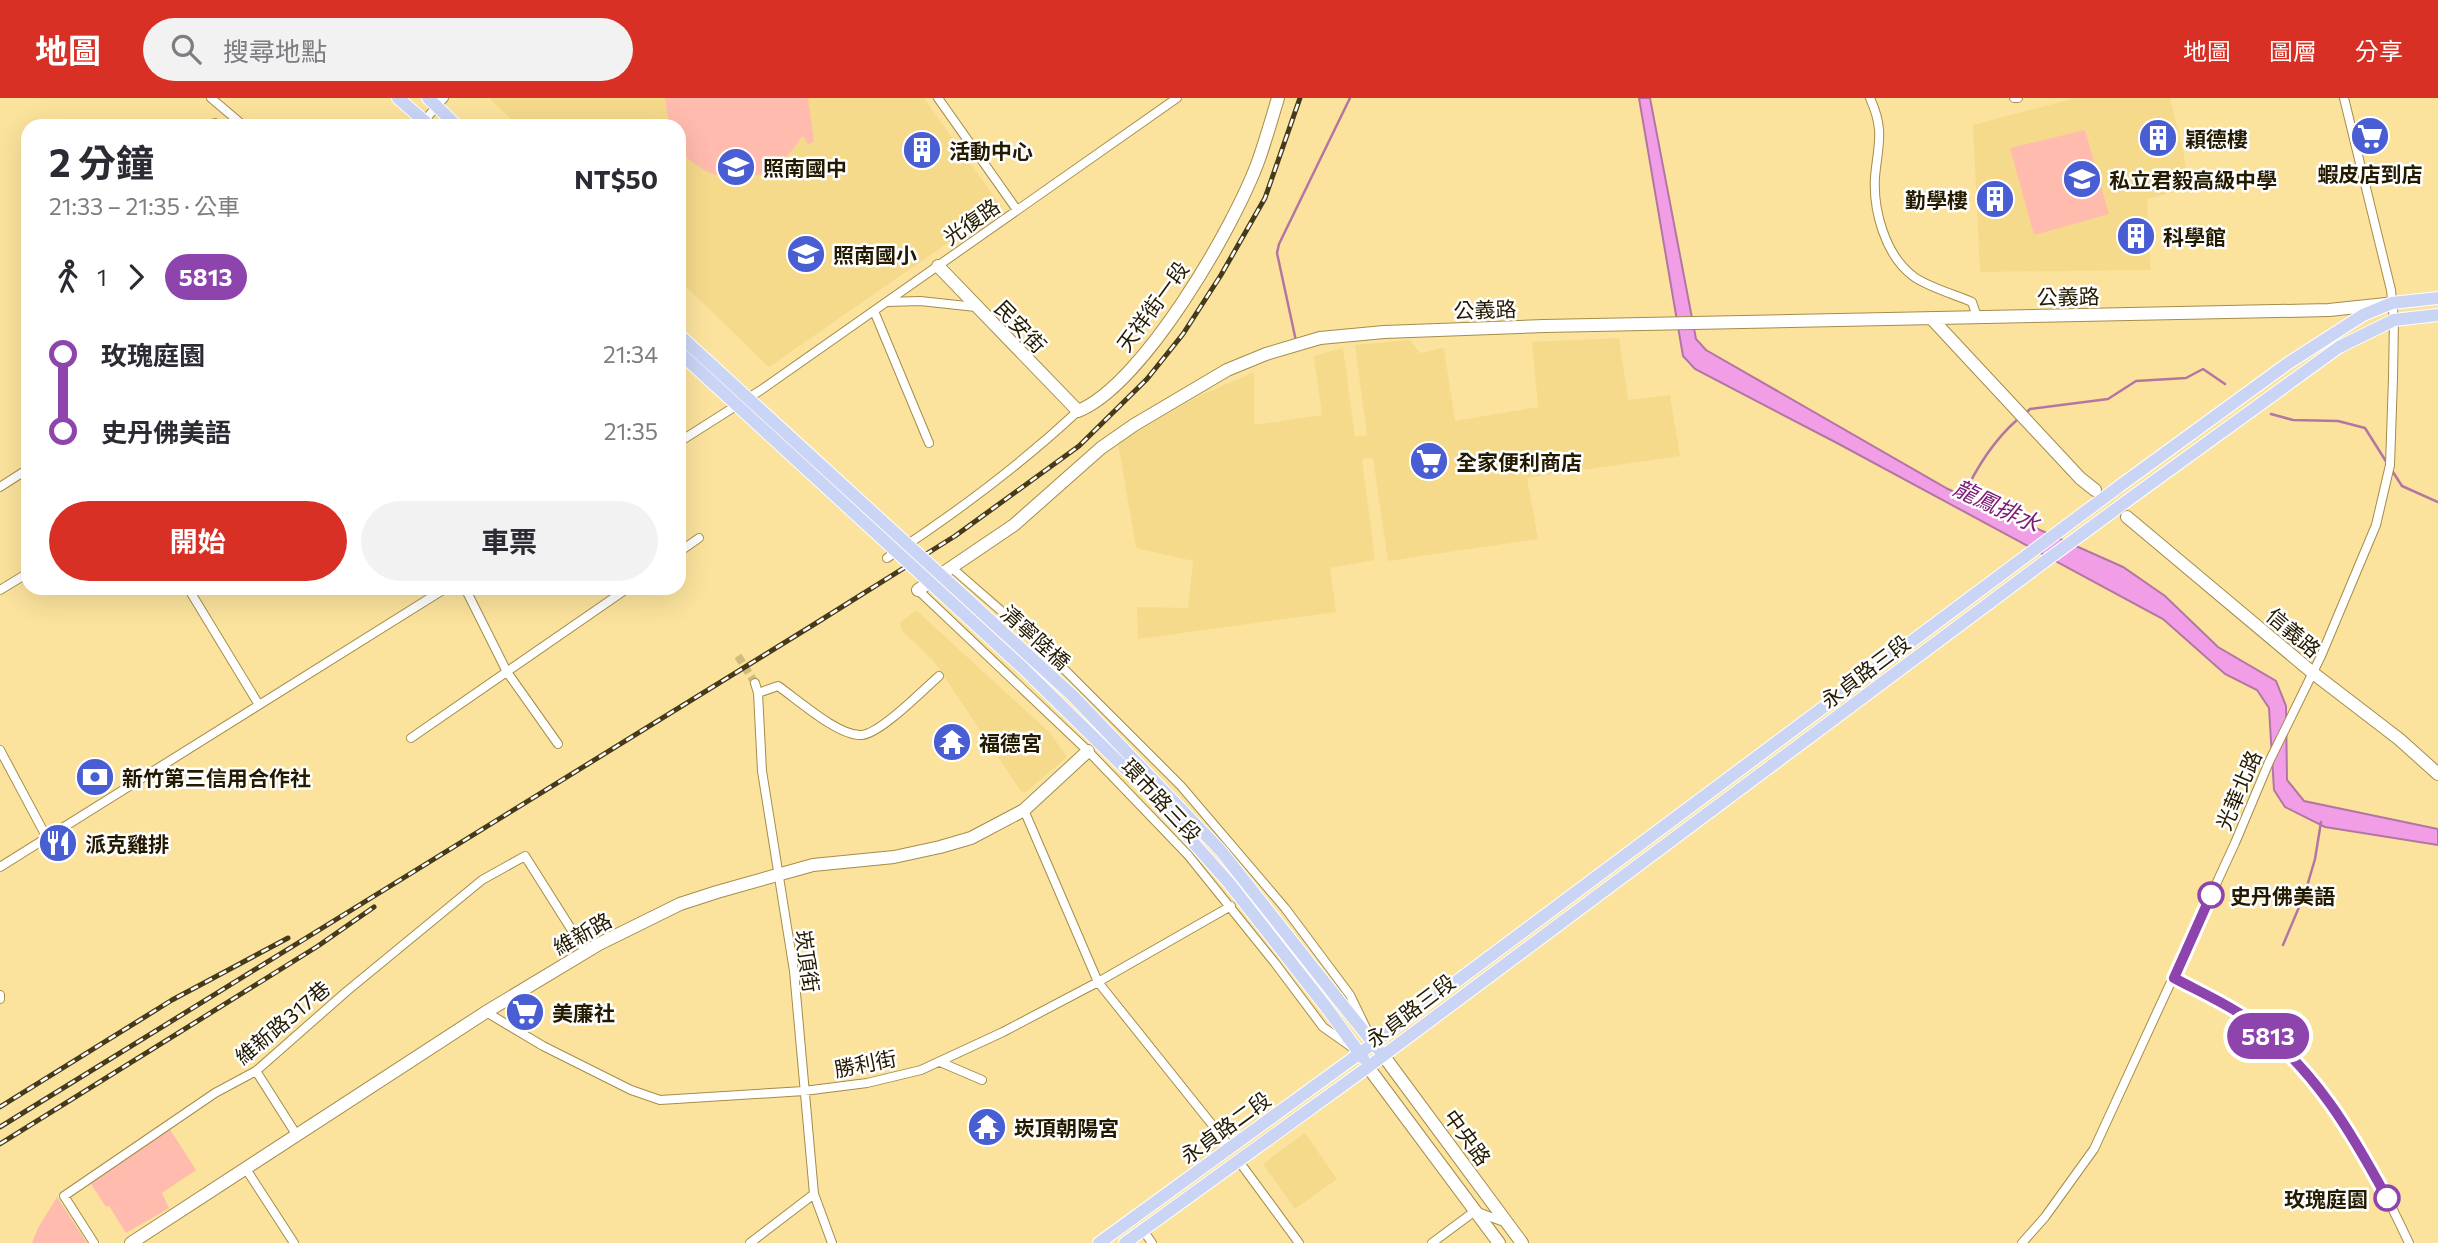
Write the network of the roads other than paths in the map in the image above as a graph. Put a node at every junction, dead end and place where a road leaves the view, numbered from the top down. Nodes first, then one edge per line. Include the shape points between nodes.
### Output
1 (211, 98) edge
2 (398, 98) edge
3 (937, 98) edge
4 (1177, 98) edge
5 (1278, 98) edge
6 (1870, 98) edge
7 (2344, 98) edge
8 (436, 101) edge
9 (236, 119) edge
10 (422, 119) edge
11 (429, 119) edge
12 (451, 119) edge
13 (1017, 210) junction
14 (938, 266) junction
15 (2438, 298) edge
16 (887, 302) junction
17 (2392, 303) junction
18 (976, 307) junction
19 (874, 311) junction
20 (2438, 315) edge
21 (1977, 317) junction
22 (1931, 318) junction
23 (2394, 320) junction
24 (686, 341) edge
25 (686, 358) edge
26 (1078, 411) junction
27 (686, 438) edge
28 (929, 443) dead end
29 (21, 474) edge
30 (0, 487) edge
31 (2095, 490) dead end
32 (2127, 517) dead end
33 (699, 538) dead end
34 (686, 547) edge
35 (887, 558) dead end
36 (952, 568) junction
37 (21, 577) edge
38 (0, 590) edge
39 (918, 590) joint
40 (192, 595) edge
41 (435, 595) edge
42 (469, 595) edge
43 (618, 595) edge
44 (508, 672) junction
45 (2313, 673) junction
46 (939, 676) dead end
47 (755, 683) tunnel mouth
48 (758, 693) junction
49 (259, 705) junction
50 (411, 738) dead end
51 (558, 744) dead end
52 (0, 750) edge
53 (1088, 751) junction
54 (1149, 755) junction
55 (2438, 774) edge
56 (1121, 785) junction
57 (1024, 810) junction
58 (47, 838) junction
59 (0, 867) edge
60 (777, 875) junction
61 (1231, 906) junction
62 (585, 951) junction
63 (2174, 978) junction
64 (1098, 982) junction
65 (1331, 1003) junction
66 (486, 1013) junction
67 (1374, 1043) junction
68 (1360, 1054) junction
69 (1383, 1055) junction
70 (940, 1062) junction
71 (1368, 1067) junction
72 (256, 1071) junction
73 (982, 1080) dead end
74 (804, 1091) junction
75 (296, 1134) junction
76 (1230, 1147) junction
77 (1238, 1160) junction
78 (246, 1169) junction
79 (814, 1194) junction
80 (1475, 1211) junction
81 (1507, 1223) junction
82 (1143, 1230) junction
83 (94, 1243) edge
84 (131, 1243) edge
85 (294, 1243) edge
86 (750, 1243) edge
87 (832, 1243) edge
88 (1099, 1243) edge
89 (1125, 1243) edge
90 (1152, 1243) edge
91 (1299, 1243) edge
92 (1432, 1243) edge
93 (1499, 1243) edge
94 (1522, 1243) edge
95 (2022, 1243) edge
96 (2409, 1243) edge

1 - 9 street
2 - 10 main road
3 - 13 street
4 - 13 street, 光復路
5 - 26 street, 天祥街一段 via 1259,160 1198,278 1153,344 1107,395
6 - 21 street via 1881,138 1875,179 1882,231 1913,276 1972,302
7 - 17 street, 光華北路
8 - 11 street
8 - 12 main road
13 - 14 street, 光復路
14 - 16 street, 光復路
14 - 18 street, 民安街
15 - 17 main road, 公義路
16 - 18 street
16 - 19 street, 光復路
17 - 21 street, 公義路 via 2329,310
17 - 23 street, 光華北路
17 - 67 main road, 永貞路三段, bridge via 2334,332 2121,485
18 - 26 street, 民安街
19 - 27 street, 光復路
19 - 28 street
20 - 23 main road
21 - 22 street, 公義路
22 - 31 street
22 - 36 street, 公義路 via 1384,332 1307,341 1227,370 1134,425
23 - 45 street, 光華北路 via 2390,465 2376,526
23 - 69 main road, 永貞路三段, bridge via 2339,347 2135,495
24 - 65 main road, 清寧陸橋, bridge via 1073,696 1221,851
25 - 65 main road, 清寧陸橋, bridge via 1024,669 1144,787
26 - 35 street, 天祥街一段 via 1039,446
29 - 30 street
32 - 45 street, 信義路
33 - 34 street
36 - 39 street
36 - 54 street, 環市路三段 via 1037,642
37 - 38 street
39 - 53 street, 環市路三段
40 - 49 street
41 - 49 street
42 - 44 street
43 - 44 street
44 - 50 street
44 - 51 street
45 - 55 street, 信義路
45 - 63 street, 光華北路
46 - 48 street via 877,730 861,735 843,731 778,686
47 - 48 street, 崁頂街
48 - 60 street, 崁頂街 via 762,771
49 - 58 street
52 - 58 street
53 - 56 street, 環市路三段
53 - 57 street, 維新路
54 - 56 street
54 - 67 street, 環市路三段 via 1285,908 1350,995
56 - 61 street, 環市路三段
57 - 60 street, 維新路 via 971,838 940,847 813,865
57 - 64 street
58 - 59 street
60 - 62 street, 維新路 via 680,904
60 - 74 street, 崁頂街 via 794,971
61 - 64 street, 勝利街
61 - 68 street, 環市路三段 via 1323,1027
62 - 66 street, 維新路
62 - 72 street, 維新路317巷 via 525,856 482,880
63 - 95 street, 光華北路 via 2094,1149
63 - 96 street via 2252,1022 2306,1071 2357,1142
64 - 70 street, 勝利街
64 - 76 street
65 - 67 main road
65 - 68 main road
66 - 74 street, 勝利街 via 543,1046 660,1100
66 - 75 street, 維新路
67 - 68 main road, 永貞路二段
67 - 69 main road
68 - 71 main road
68 - 76 main road, 永貞路二段
69 - 71 main road, 永貞路三段
69 - 81 street, 中央路
70 - 73 street
70 - 74 street, 勝利街 via 867,1083
71 - 77 main road, 永貞路二段
71 - 80 street, 中央路
72 - 75 street
72 - 83 street, 維新路317巷 via 215,1093 64,1196
74 - 79 street, 崁頂街
75 - 78 street, 維新路
76 - 88 main road, 永貞路二段
77 - 82 main road, 永貞路二段
77 - 91 street
78 - 84 street, 維新路
78 - 85 street
79 - 86 street
79 - 87 street, 崁頂街
80 - 81 street
80 - 92 street
80 - 93 street, 中央路
81 - 94 street, 中央路
82 - 89 main road, 永貞路二段
82 - 90 street

